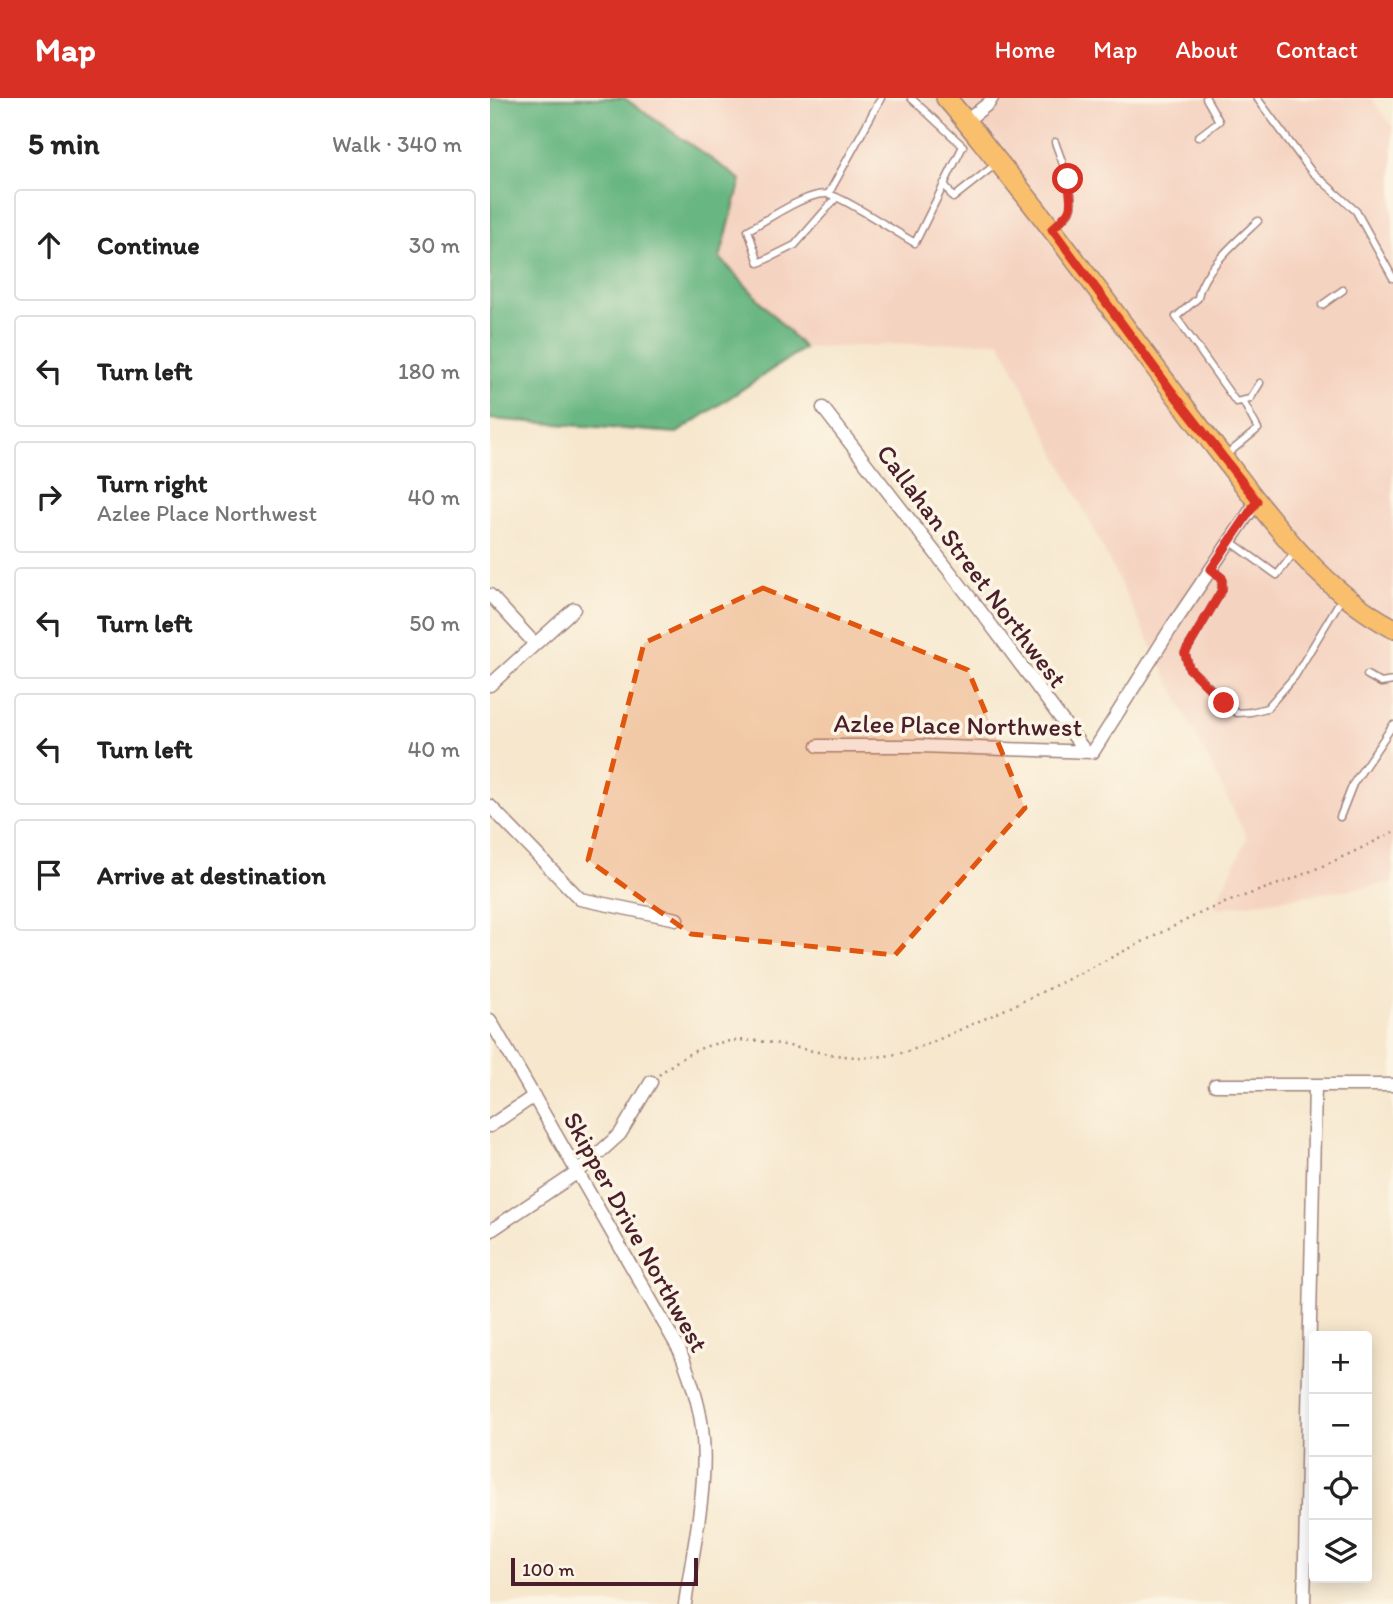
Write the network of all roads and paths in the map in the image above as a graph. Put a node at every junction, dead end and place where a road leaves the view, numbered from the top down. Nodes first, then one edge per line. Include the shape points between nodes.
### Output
1 (881, 98) edge
2 (911, 98) edge
3 (946, 98) edge
4 (963, 98) edge
5 (992, 98) edge
6 (1206, 98) edge
7 (1258, 98) edge
8 (971, 118) junction
9 (1198, 137) dead end
10 (1055, 142) dead end
11 (999, 163) junction
12 (944, 183) junction
13 (829, 193) junction
14 (836, 198) junction
15 (1030, 199) junction
16 (1258, 221) dead end
17 (1052, 229) junction
18 (1393, 277) edge
19 (1343, 290) dead end
20 (1322, 305) dead end
21 (1260, 383) dead end
22 (1240, 401) junction
23 (823, 408) dead end
24 (1223, 458) junction
25 (1257, 501) junction
26 (1230, 541) junction
27 (1298, 548) junction
28 (1211, 569) junction
29 (1344, 594) junction
30 (490, 595) edge
31 (574, 609) dead end
32 (1393, 628) edge
33 (535, 644) junction
34 (1367, 676) dead end
35 (1393, 681) edge
36 (490, 685) edge
37 (1393, 725) edge
38 (818, 746) dead end
39 (1085, 751) junction
40 (490, 806) edge
41 (1340, 817) dead end
42 (1393, 832) edge
43 (677, 919) dead end
44 (490, 1020) edge
45 (651, 1082) joint
46 (1215, 1085) dead end
47 (1315, 1085) junction
48 (1393, 1085) edge
49 (534, 1096) junction
50 (490, 1126) edge
51 (578, 1172) junction
52 (490, 1231) edge
53 (685, 1604) edge
54 (1304, 1604) edge

1 - 13 lane
2 - 12 lane via 963,146
3 - 8 main road
4 - 8 main road
5 - 8 street
6 - 9 lane via 1219,121
7 - 18 lane via 1311,171 1356,211
8 - 11 main road
8 - 15 main road via 1006,158
10 - 17 lane via 1068,179 1071,206
11 - 12 lane via 953,198
11 - 15 main road
12 - 14 lane via 915,243
13 - 14 lane
13 - 14 lane via 810,197 748,230 759,263 795,246
15 - 17 main road
16 - 22 lane via 1199,285 1198,298 1176,317
17 - 24 main road
19 - 20 lane
21 - 22 lane via 1250,399
22 - 24 lane via 1258,429
23 - 39 street, Callahan Street Northwest
24 - 25 main road
25 - 26 street, Azlee Place Northwest
25 - 27 main road
26 - 27 lane via 1277,575
26 - 28 street, Azlee Place Northwest
27 - 29 main road
28 - 29 lane via 1222,578 1222,590 1185,659 1237,713 1267,708 1295,676
28 - 39 street, Azlee Place Northwest via 1093,752
29 - 32 main road
30 - 33 street
31 - 33 street
33 - 36 street
34 - 35 lane via 1381,683
37 - 41 lane via 1353,784
38 - 39 street, Azlee Place Northwest
40 - 43 street via 580,898
42 - 45 path via 1294,878 1206,911 912,1050 862,1058 750,1039 727,1040 704,1046
44 - 49 street, Skipper Drive Northwest
45 - 51 street via 620,1134
46 - 47 street
47 - 48 street
47 - 54 street
49 - 50 street
49 - 51 street, Skipper Drive Northwest
51 - 52 street
51 - 53 street, Skipper Drive Northwest via 680,1351 694,1388 704,1455

